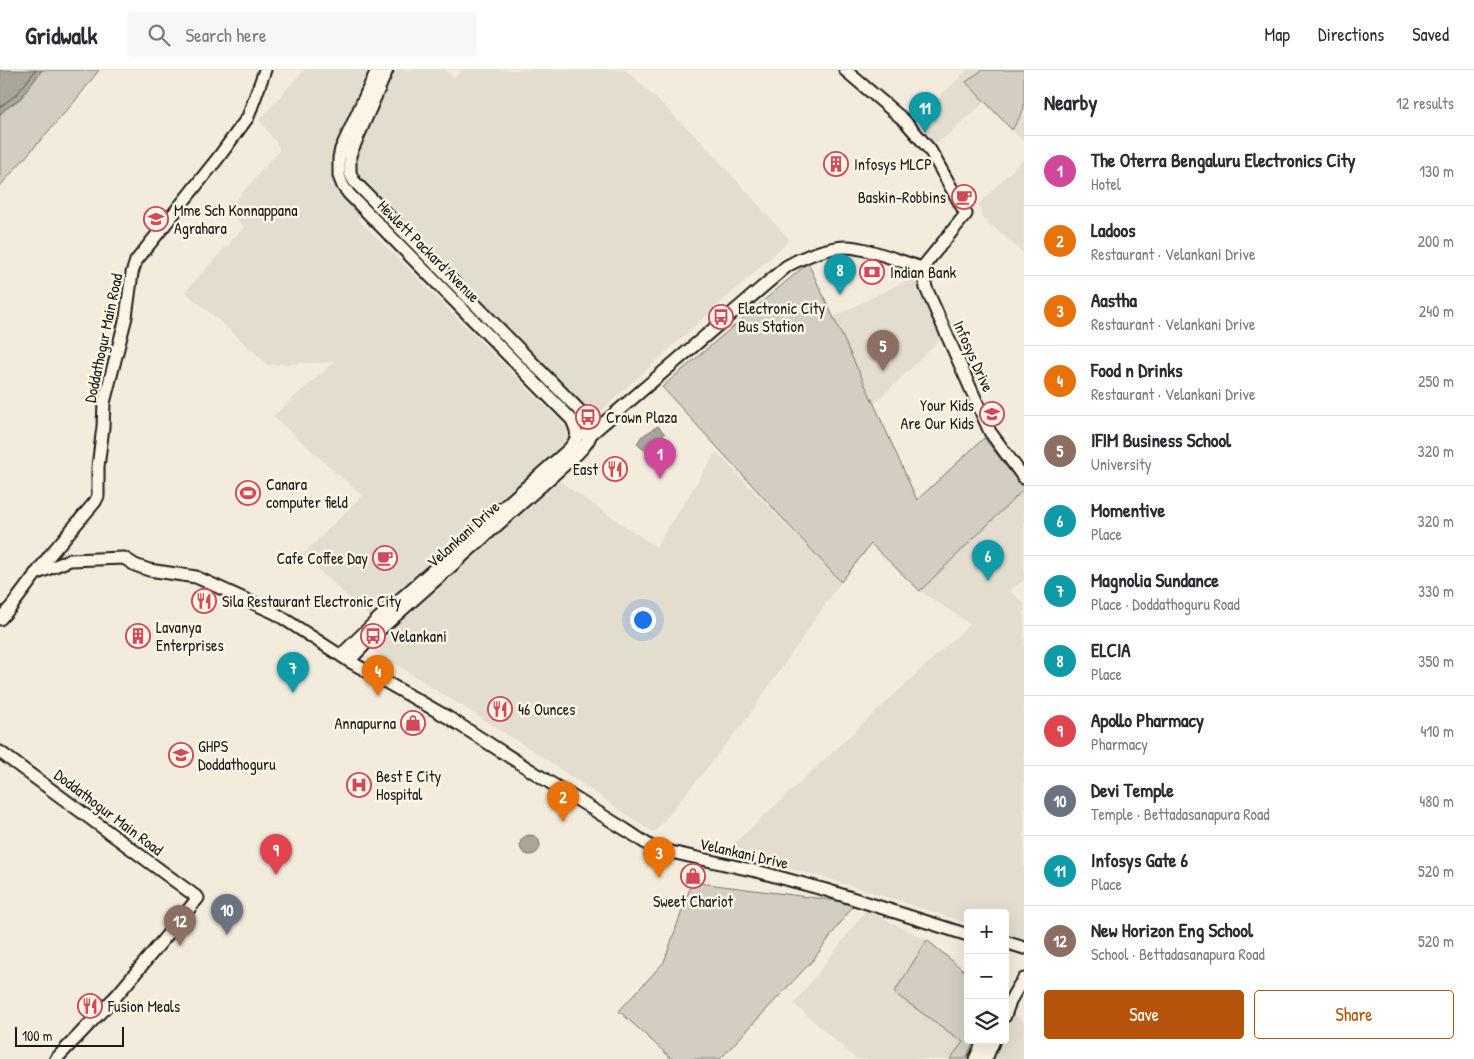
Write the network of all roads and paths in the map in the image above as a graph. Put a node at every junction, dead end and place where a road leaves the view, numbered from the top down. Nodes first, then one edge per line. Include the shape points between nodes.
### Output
1 (264, 70) edge
2 (377, 70) edge
3 (387, 70) edge
4 (845, 70) edge
5 (349, 184) junction
6 (922, 268) junction
7 (590, 430) junction
8 (576, 433) junction
9 (1024, 478) edge
10 (35, 574) junction
11 (0, 619) edge
12 (345, 658) junction
13 (0, 752) edge
14 (964, 934) edge
15 (1009, 943) edge
16 (1024, 948) edge
17 (1009, 951) edge
18 (1024, 956) edge
19 (1024, 979) edge
20 (1009, 1003) edge
21 (982, 1044) edge
22 (992, 1044) edge
23 (56, 1059) edge
24 (975, 1059) edge
25 (986, 1059) edge

1 - 10 street, Doddathogur Main Road via 248,116 136,261 126,317 104,403 98,496
2 - 5 street via 342,149 339,176
3 - 5 street via 350,155
4 - 6 street via 905,121 930,150 966,214
5 - 7 street, Hewlett Packard Avenue via 581,412
5 - 8 street, Hewlett Packard Avenue via 349,194 572,420
6 - 7 street, Velankani Drive via 847,247 804,257 787,266
6 - 9 street, Infosys Drive via 926,288 990,432
7 - 8 street
7 - 12 street, Velankani Drive via 585,446
8 - 12 street, Velankani Drive via 576,442 569,449 380,617
10 - 11 street, Doddathogur Main Road
10 - 12 street via 70,560 124,558 149,570 196,577 275,612
12 - 14 street, Velankani Drive via 435,709 653,848 826,890
13 - 23 street, Doddathogur Main Road via 198,898 118,994
15 - 16 street
17 - 18 street
19 - 20 street
21 - 24 street
22 - 25 street

